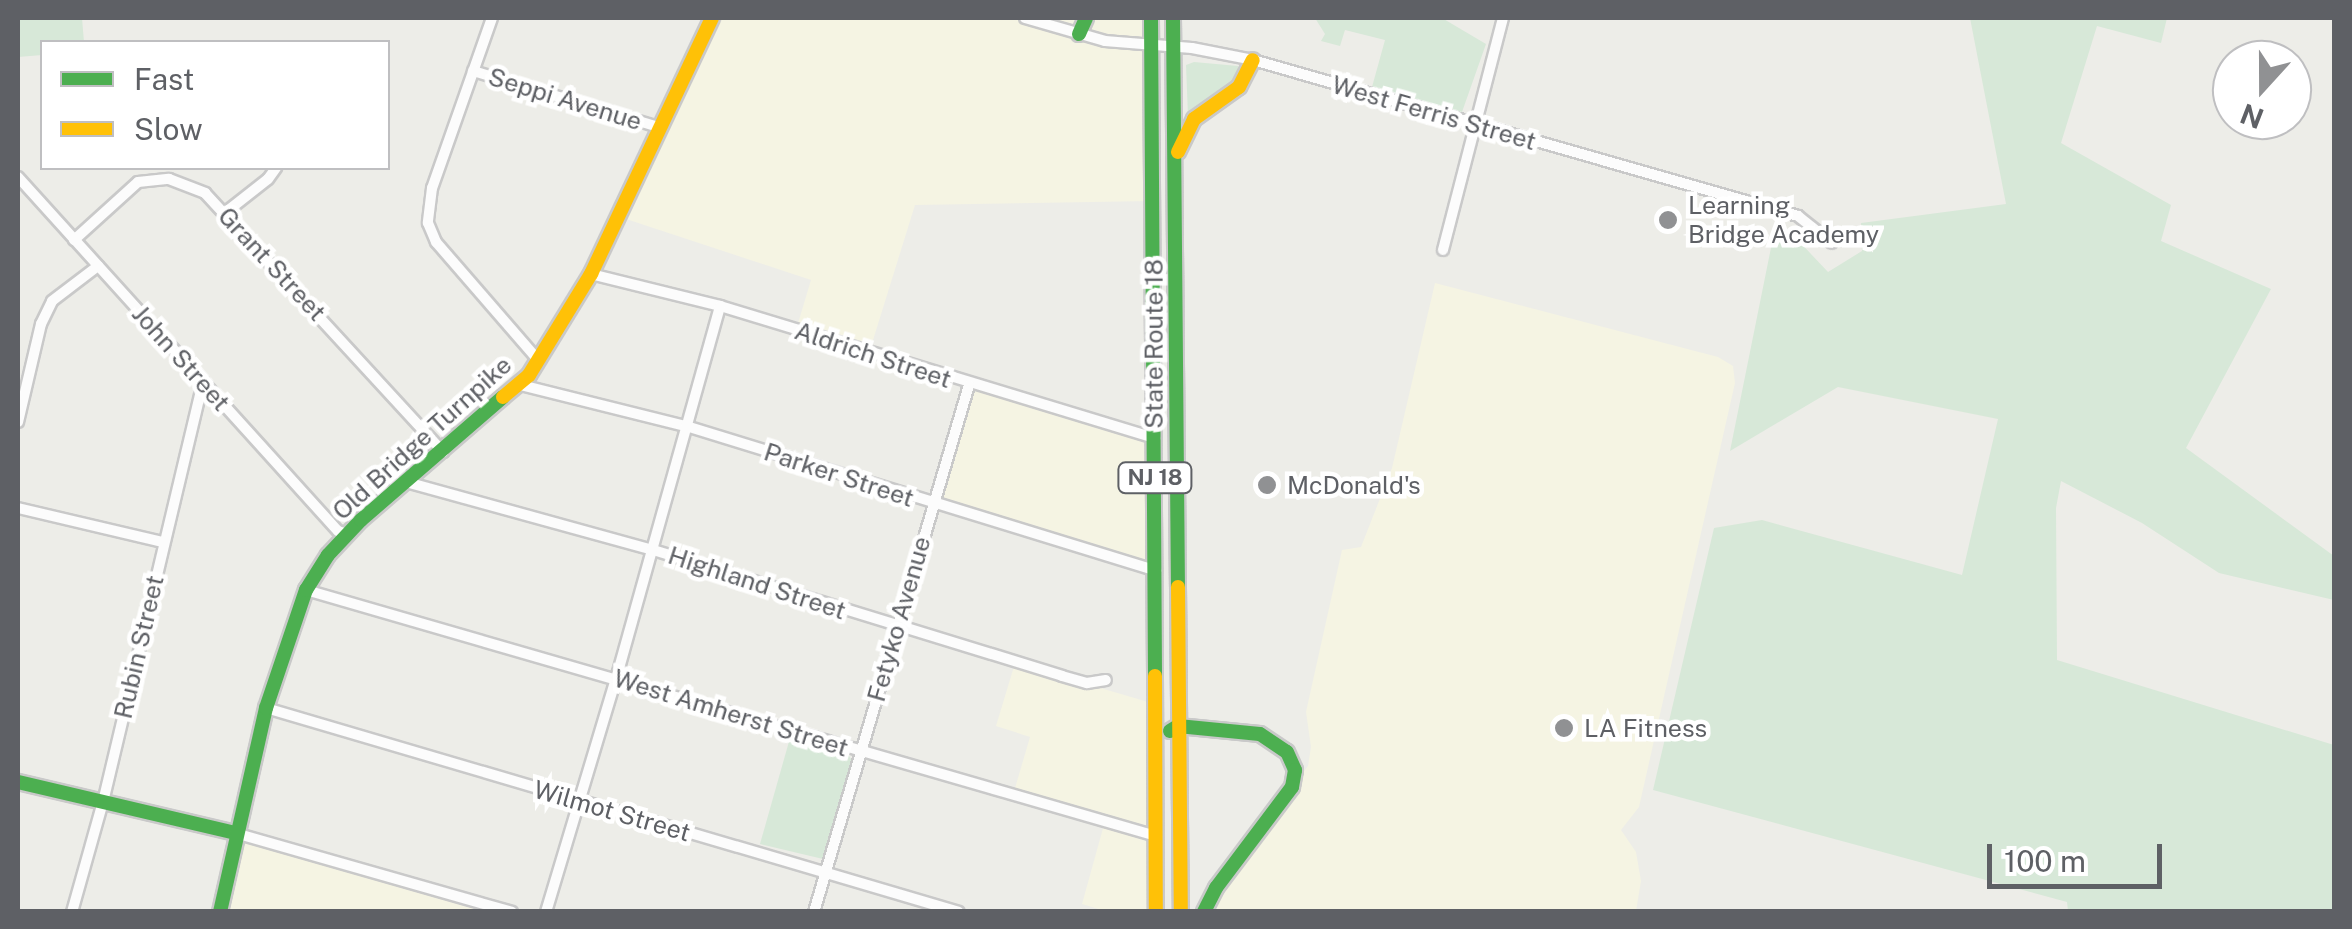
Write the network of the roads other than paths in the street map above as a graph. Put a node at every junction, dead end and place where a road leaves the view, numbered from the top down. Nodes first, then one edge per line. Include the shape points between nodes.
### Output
1 (492, 18) edge
2 (712, 18) edge
3 (1024, 18) edge
4 (1086, 18) edge
5 (1152, 18) edge
6 (1173, 18) edge
7 (1503, 18) edge
8 (1079, 34) junction
9 (1152, 45) junction
10 (1173, 46) junction
11 (1253, 60) junction
12 (473, 72) junction
13 (1475, 126) junction
14 (658, 127) junction
15 (1176, 157) junction
16 (275, 170) edge
17 (18, 177) edge
18 (226, 212) junction
19 (74, 240) junction
20 (1832, 243) dead end
21 (1443, 250) dead end
22 (98, 266) junction
23 (591, 274) junction
24 (720, 306) junction
25 (538, 361) junction
26 (203, 382) junction
27 (521, 385) junction
28 (969, 385) junction
29 (18, 422) edge
30 (686, 426) junction
31 (1154, 438) junction
32 (443, 452) junction
33 (406, 482) junction
34 (931, 504) junction
35 (18, 508) edge
36 (348, 534) junction
37 (164, 542) junction
38 (650, 549) junction
39 (1156, 571) junction
40 (306, 590) junction
41 (898, 629) junction
42 (616, 679) junction
43 (1106, 680) dead end
44 (266, 708) junction
45 (1178, 726) junction
46 (1155, 738) junction
47 (862, 753) junction
48 (18, 782) edge
49 (104, 802) junction
50 (580, 802) junction
51 (235, 833) junction
52 (1156, 836) junction
53 (824, 872) junction
54 (72, 912) edge
55 (220, 912) edge
56 (512, 912) edge
57 (546, 912) edge
58 (814, 912) edge
59 (959, 912) edge
60 (1156, 912) edge
61 (1181, 912) edge
62 (1204, 912) edge

1 - 12 street
2 - 14 main road, Old Bridge Turnpike
3 - 8 street, West Ferris Street
4 - 8 main road
5 - 9 main road, State Route 18 / NJ 18
6 - 10 main road, State Route 18 / NJ 18
7 - 13 street
8 - 9 street, West Ferris Street
9 - 10 street, West Ferris Street
9 - 31 main road, State Route 18 / NJ 18
10 - 11 street, West Ferris Street
10 - 15 main road, State Route 18 / NJ 18
11 - 13 street, West Ferris Street
11 - 15 main road via 1240,87 1194,119
12 - 14 street, Seppi Avenue
12 - 25 street via 428,223 436,242
13 - 20 street, West Ferris Street via 1798,216
13 - 21 street
14 - 23 main road, Old Bridge Turnpike
15 - 45 main road, State Route 18 / NJ 18
16 - 18 street
17 - 19 street, John Street
18 - 19 street, Grant Street via 194,187 156,178 132,184
18 - 32 street, Grant Street
19 - 22 street, John Street
22 - 26 street, John Street
22 - 29 street via 52,301
23 - 24 street, Aldrich Street
23 - 25 main road, Old Bridge Turnpike
24 - 28 street, Aldrich Street
24 - 30 street
25 - 27 main road, Old Bridge Turnpike
26 - 36 street, John Street via 338,532
26 - 37 street, Rubin Street
27 - 30 street, Parker Street
27 - 32 main road, Old Bridge Turnpike
28 - 31 street, Aldrich Street
28 - 34 street, Fetyko Avenue
30 - 34 street, Parker Street
30 - 38 street
31 - 39 main road, State Route 18 / NJ 18
32 - 33 main road, Old Bridge Turnpike
33 - 36 main road, Old Bridge Turnpike
33 - 38 street, Highland Street
34 - 39 street, Parker Street
34 - 41 street, Fetyko Avenue
35 - 37 street
36 - 40 main road, Old Bridge Turnpike
37 - 49 street, Rubin Street
38 - 41 street, Highland Street
38 - 42 street
39 - 46 main road, State Route 18 / NJ 18
40 - 42 street, West Amherst Street
40 - 44 main road, Old Bridge Turnpike
41 - 43 street, Highland Street via 1087,683
41 - 47 street, Fetyko Avenue
42 - 47 street, West Amherst Street
42 - 50 street
44 - 50 street, Wilmot Street
44 - 51 main road, Old Bridge Turnpike
45 - 46 main road
45 - 61 main road, State Route 18 / NJ 18
45 - 62 main road via 1272,738 1294,770 1292,787
46 - 52 main road, State Route 18 / NJ 18
47 - 52 street, West Amherst Street
47 - 53 street, Fetyko Avenue
48 - 49 main road
49 - 51 main road
49 - 54 street, Rubin Street
50 - 53 street, Wilmot Street
50 - 57 street
51 - 55 main road, Old Bridge Turnpike
51 - 56 street
52 - 60 main road, State Route 18 / NJ 18
53 - 58 street, Fetyko Avenue
53 - 59 street, Wilmot Street

